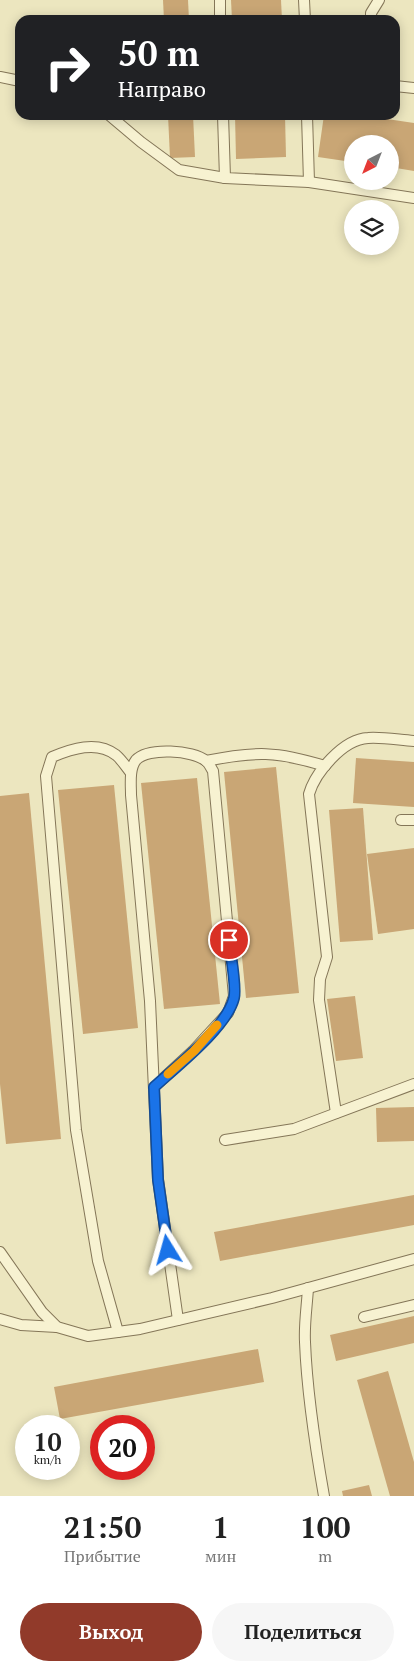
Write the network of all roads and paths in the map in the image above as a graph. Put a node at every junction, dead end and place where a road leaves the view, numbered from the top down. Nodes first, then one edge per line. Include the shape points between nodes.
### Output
1 (220, 0) edge
2 (304, 0) edge
3 (379, 0) edge
4 (220, 15) edge
5 (305, 15) edge
6 (372, 15) edge
7 (0, 77) edge
8 (15, 79) edge
9 (400, 87) edge
10 (414, 88) edge
11 (115, 120) edge
12 (223, 120) edge
13 (307, 120) edge
14 (225, 178) junction
15 (308, 182) junction
16 (414, 198) edge
17 (414, 741) edge
18 (206, 761) junction
19 (325, 766) junction
20 (131, 773) junction
21 (401, 820) dead end
22 (414, 820) edge
23 (414, 1084) edge
24 (154, 1087) junction
25 (336, 1113) junction
26 (225, 1140) dead end
27 (0, 1252) edge
28 (414, 1259) edge
29 (308, 1288) junction
30 (414, 1305) edge
31 (364, 1317) dead end
32 (0, 1320) edge
33 (178, 1320) junction
34 (57, 1327) junction
35 (118, 1332) junction
36 (324, 1496) edge

1 - 4 lane
2 - 5 lane
3 - 6 lane
7 - 8 lane
9 - 10 lane
11 - 14 lane via 179,170
12 - 14 lane
13 - 15 lane
14 - 15 lane
15 - 16 lane
17 - 19 lane via 366,738 346,746
18 - 19 lane via 240,754 272,753
18 - 20 lane via 174,751 148,754 136,760
18 - 24 lane via 213,771 234,996 228,1013 194,1051
19 - 25 lane via 309,794 327,958 320,979 320,1000
20 - 24 lane
20 - 35 lane via 116,755 94,747 70,749 52,757 46,776 76,1130 98,1260
21 - 22 lane
23 - 25 lane
24 - 33 lane via 158,1180
25 - 26 lane via 294,1129
27 - 34 lane via 42,1312
28 - 29 lane
29 - 33 lane
29 - 36 lane via 305,1340 308,1386
30 - 31 lane
32 - 34 lane
33 - 35 lane
34 - 35 lane via 88,1336

